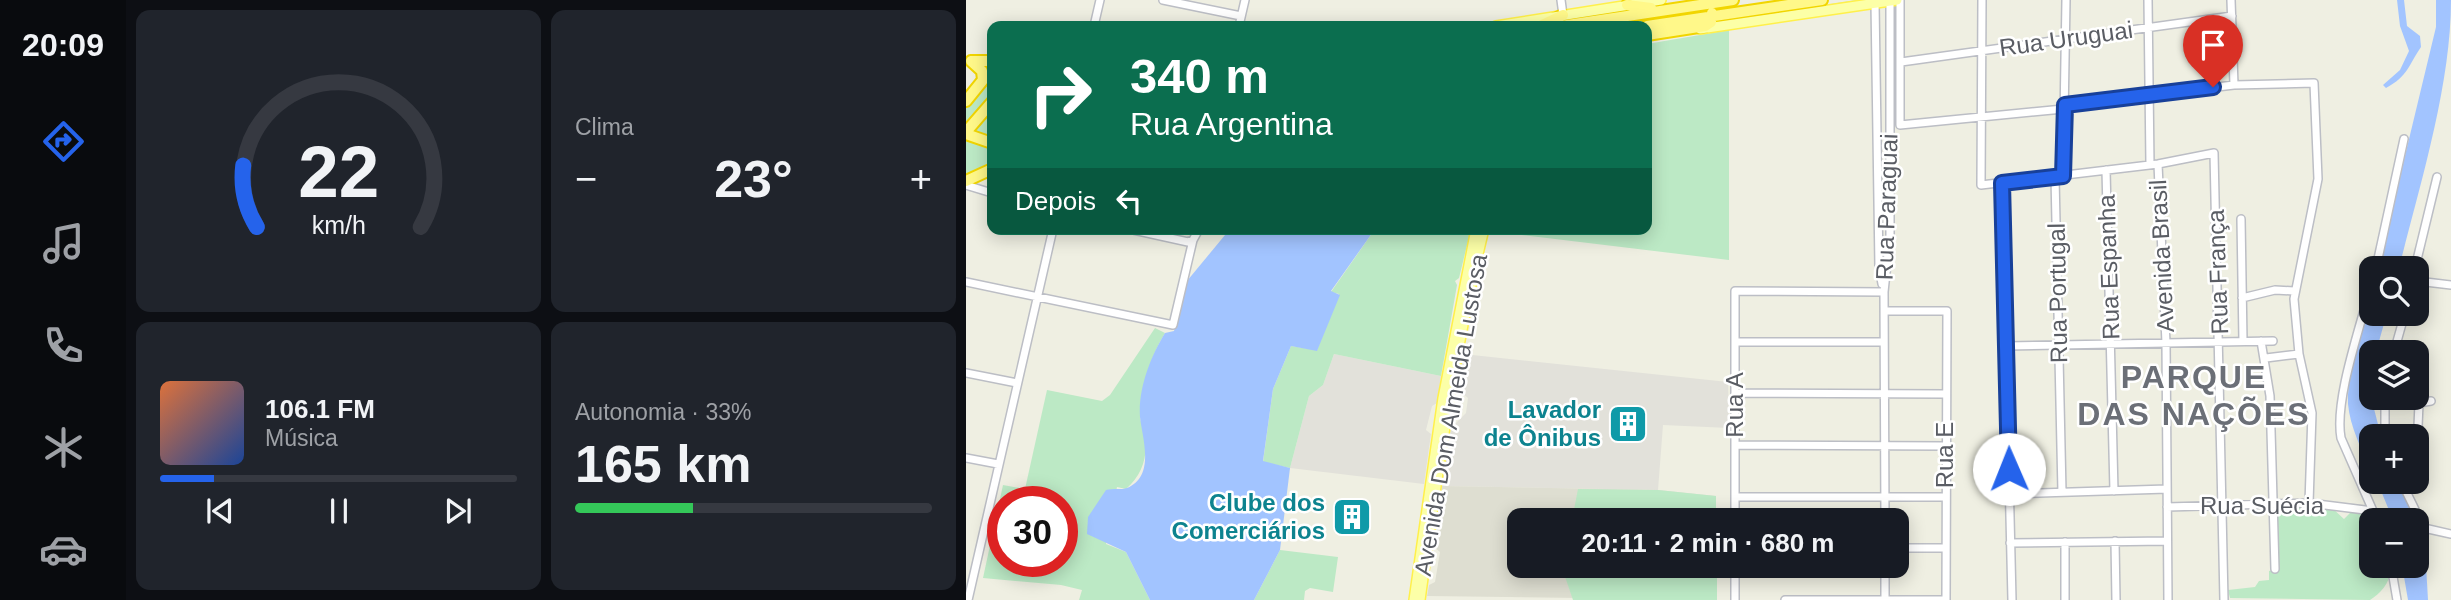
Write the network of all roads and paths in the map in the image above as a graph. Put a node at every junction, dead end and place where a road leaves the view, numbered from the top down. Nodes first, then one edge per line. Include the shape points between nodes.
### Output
1 (1100, 0) edge
2 (1163, 0) edge
3 (1245, 0) edge
4 (1561, 0) edge
5 (1661, 0) edge
6 (1729, 0) edge
7 (1822, 0) edge
8 (1895, 0) edge
9 (1982, 0) edge
10 (2066, 0) edge
11 (2148, 0) edge
12 (2231, 0) edge
13 (1710, 3) junction
14 (1875, 3) junction
15 (1627, 5) junction
16 (1668, 9) junction
17 (1729, 13) junction
18 (1241, 16) junction
19 (1712, 16) junction
20 (2232, 16) junction
21 (1095, 21) edge
22 (1240, 21) edge
23 (1562, 21) edge
24 (1652, 25) edge
25 (2148, 27) junction
26 (1652, 35) edge
27 (1652, 35) edge
28 (2065, 39) junction
29 (1982, 51) junction
30 (968, 61) edge
31 (987, 61) edge
32 (1901, 62) junction
33 (2234, 85) junction
34 (2148, 94) junction
35 (966, 101) edge
36 (2064, 107) junction
37 (987, 108) edge
38 (1981, 117) junction
39 (966, 133) edge
40 (2404, 139) dead end
41 (987, 141) edge
42 (2154, 164) junction
43 (2106, 170) junction
44 (987, 172) edge
45 (2059, 177) junction
46 (2437, 177) dead end
47 (966, 183) edge
48 (2002, 183) junction
49 (987, 191) edge
50 (2241, 219) dead end
51 (1052, 235) edge
52 (1156, 235) edge
53 (1196, 235) edge
54 (1475, 235) edge
55 (1483, 235) edge
56 (1194, 240) junction
57 (2379, 256) edge
58 (2418, 256) edge
59 (966, 282) edge
60 (2429, 282) edge
61 (2451, 285) edge
62 (2294, 291) junction
63 (1884, 292) junction
64 (1038, 296) junction
65 (2242, 298) junction
66 (1884, 311) junction
67 (2361, 326) edge
68 (2244, 341) junction
69 (2261, 341) junction
70 (2273, 341) dead end
71 (1735, 342) junction
72 (1884, 342) junction
73 (2220, 342) junction
74 (2166, 343) junction
75 (2111, 344) junction
76 (2059, 345) junction
77 (2007, 346) junction
78 (2299, 354) junction
79 (2266, 358) junction
80 (966, 373) edge
81 (1017, 383) junction
82 (1735, 393) junction
83 (1885, 394) junction
84 (1945, 394) junction
85 (1446, 398) junction
86 (2431, 401) dead end
87 (2418, 424) edge
88 (1441, 433) junction
89 (1735, 445) junction
90 (1885, 446) junction
91 (1945, 446) junction
92 (966, 458) edge
93 (998, 464) junction
94 (2167, 489) junction
95 (2114, 491) junction
96 (2062, 492) junction
97 (2010, 494) junction
98 (2408, 494) edge
99 (1735, 497) junction
100 (1885, 497) junction
101 (1946, 497) junction
102 (2309, 503) junction
103 (2273, 504) junction
104 (2222, 505) junction
105 (2167, 507) junction
106 (1735, 508) edge
107 (1885, 508) edge
108 (2370, 508) edge
109 (2359, 510) edge
110 (2451, 534) edge
111 (2115, 541) junction
112 (2167, 541) junction
113 (2064, 542) junction
114 (2010, 543) junction
115 (1909, 548) edge
116 (1946, 548) junction
117 (2275, 569) dead end
118 (1735, 578) edge
119 (1885, 578) edge
120 (2393, 578) edge
121 (968, 600) edge
122 (1414, 600) edge
123 (1420, 600) edge
124 (1735, 600) edge
125 (1785, 600) edge
126 (1816, 600) edge
127 (1885, 600) edge
128 (1946, 600) edge
129 (2012, 600) edge
130 (2065, 600) edge
131 (2116, 600) edge
132 (2168, 600) edge
133 (2224, 600) edge
134 (2397, 600) edge

1 - 21 street
2 - 18 street
3 - 18 street
4 - 23 street
5 - 15 main road
6 - 13 highway
6 - 17 highway
7 - 17 highway
8 - 14 main road
8 - 32 street
8 - 63 street, Rua Paraguai via 1890,235
9 - 29 street
10 - 28 street, Rua Portugal
11 - 25 street, Avenida Brasil
12 - 20 street
13 - 16 highway
13 - 19 highway
14 - 26 main road
14 - 63 street, Rua Paraguai via 1879,257
15 - 16 highway
15 - 23 main road
16 - 23 highway
17 - 19 highway
18 - 22 street
19 - 24 highway
19 - 27 highway via 1705,26
20 - 25 street, Rua Uruguai
20 - 33 street
25 - 28 street, Rua Uruguai
25 - 34 street, Avenida Brasil
28 - 29 street, Rua Uruguai
28 - 36 street, Rua Portugal
29 - 32 street, Rua Uruguai
29 - 38 street
30 - 31 highway
30 - 35 highway via 982,71 984,80
32 - 38 street via 1900,125
33 - 34 street
33 - 62 street via 2314,83 2318,179
34 - 36 street
34 - 42 street, Avenida Brasil
36 - 38 street
36 - 45 street, Rua Portugal
37 - 39 highway
38 - 48 street via 1981,185
39 - 41 highway
40 - 57 street
42 - 43 street
42 - 73 street, Rua França via 2214,153
42 - 74 street, Avenida Brasil
43 - 45 street
43 - 75 street, Rua Espanha
44 - 47 highway
45 - 48 street
45 - 76 street, Rua Portugal
46 - 58 street
47 - 49 street
48 - 77 street
50 - 65 street
51 - 64 street
52 - 56 street
53 - 56 street
54 - 85 main road, Avenida Dom Almeida Lustosa
55 - 85 main road, Avenida Dom Almeida Lustosa
56 - 64 street via 1173,326
59 - 64 street
60 - 61 street
62 - 65 street via 2275,290
62 - 78 street
63 - 66 street
63 - 71 street, Rua A via 1735,291
64 - 81 street
65 - 68 street
66 - 72 street
66 - 84 street, Rua E via 1947,311
67 - 108 street via 2340,425
68 - 69 street
68 - 73 street
69 - 70 street
69 - 79 street
71 - 72 street
71 - 82 street, Rua A
72 - 83 street
73 - 74 street
73 - 104 street, Rua França
74 - 75 street
74 - 94 street, Avenida Brasil
75 - 76 street
75 - 95 street, Rua Espanha
76 - 77 street
76 - 96 street, Rua Portugal
77 - 97 street
78 - 79 street
78 - 102 street via 2312,413
79 - 103 street
80 - 81 street
81 - 93 street
82 - 83 street
82 - 89 street, Rua A
83 - 84 street
83 - 90 street
84 - 91 street, Rua E
85 - 88 main road, Avenida Dom Almeida Lustosa
86 - 87 street via 2419,403
88 - 122 main road, Avenida Dom Almeida Lustosa
88 - 123 main road, Avenida Dom Almeida Lustosa
89 - 90 street
89 - 99 street, Rua A
90 - 91 street
90 - 100 street
91 - 101 street, Rua E
92 - 93 street
93 - 121 street
94 - 95 street
94 - 105 street, Avenida Brasil
95 - 96 street
96 - 97 street
97 - 114 street
98 - 110 street via 2426,529
99 - 100 street
99 - 106 street, Rua A
100 - 101 street
100 - 107 street
101 - 116 street, Rua E
102 - 103 street, Rua Suécia
102 - 109 street, Rua Suécia
103 - 104 street, Rua Suécia
103 - 117 street
104 - 105 street, Rua Suécia
104 - 133 street, Rua França
105 - 112 street, Avenida Brasil
111 - 112 street
111 - 113 street
111 - 131 street
112 - 132 street, Avenida Brasil
113 - 114 street
113 - 130 street
114 - 129 street
115 - 116 street
116 - 128 street, Rua E
118 - 124 street
119 - 127 street
120 - 134 street
125 - 126 street
126 - 127 street
127 - 128 street

